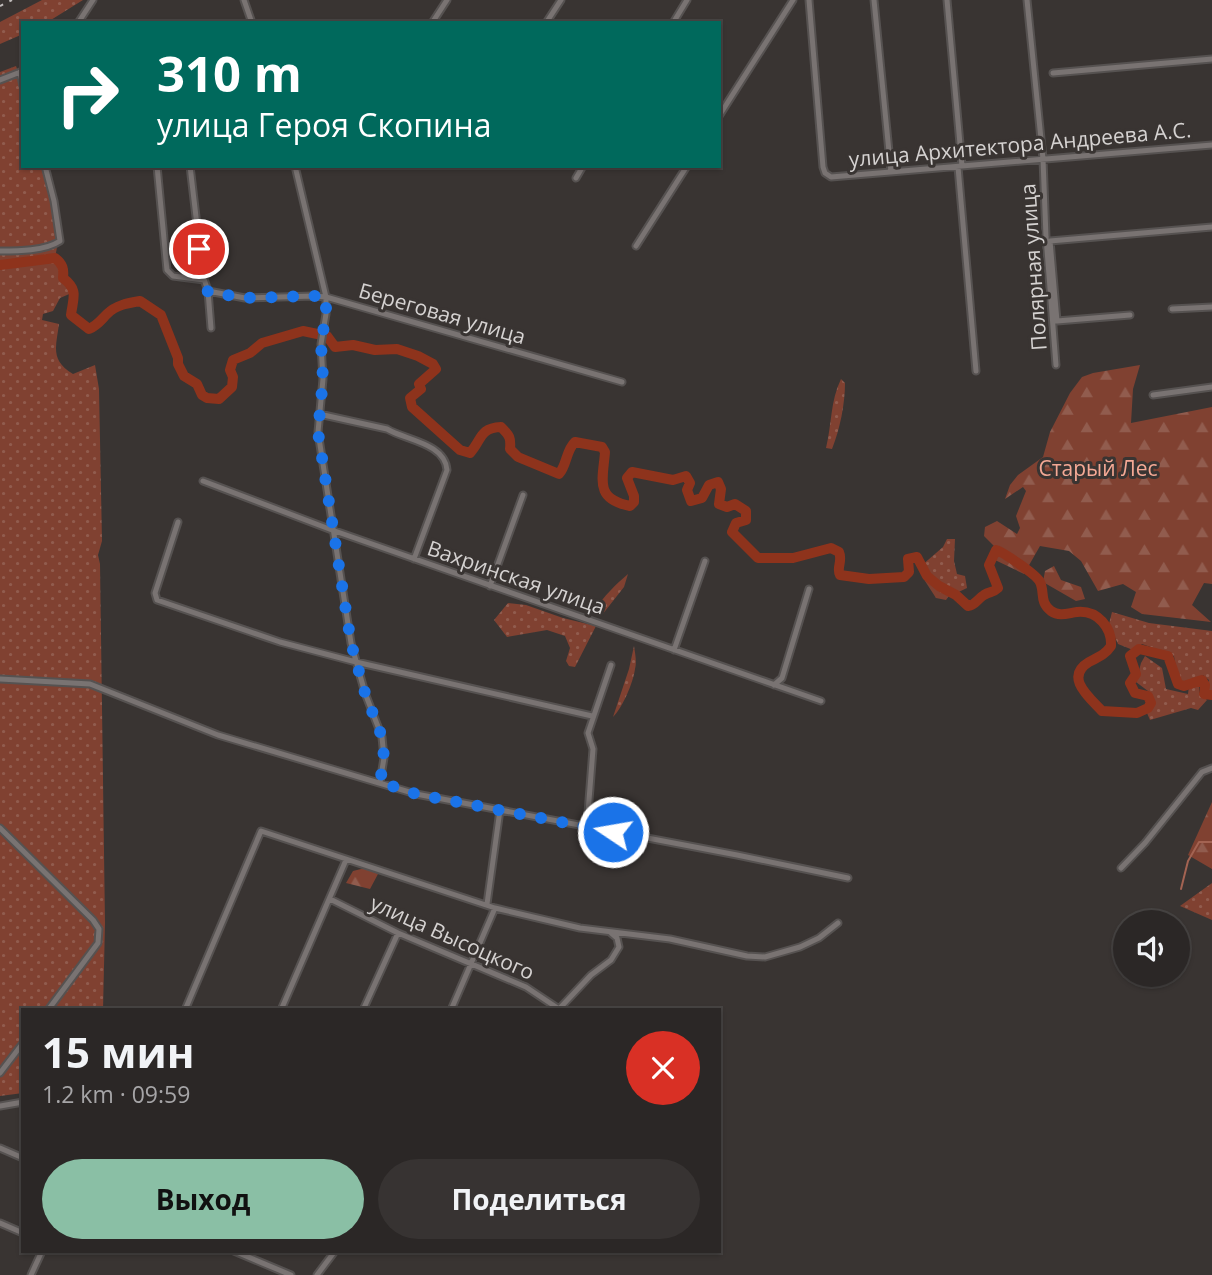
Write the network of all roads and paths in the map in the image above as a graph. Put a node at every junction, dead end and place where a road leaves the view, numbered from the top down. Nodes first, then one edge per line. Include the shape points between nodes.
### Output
1 (93, 0) edge
2 (244, 0) edge
3 (447, 0) edge
4 (561, 0) edge
5 (687, 0) edge
6 (793, 0) edge
7 (809, 0) edge
8 (874, 0) edge
9 (947, 0) edge
10 (1027, 0) edge
11 (79, 21) edge
12 (251, 21) edge
13 (433, 21) edge
14 (547, 21) edge
15 (674, 21) edge
16 (1212, 59) edge
17 (21, 71) edge
18 (1052, 73) dead end
19 (0, 80) edge
20 (721, 113) edge
21 (1212, 145) edge
22 (1043, 159) junction
23 (960, 167) junction
24 (45, 168) edge
25 (158, 168) edge
26 (190, 168) edge
27 (295, 168) edge
28 (582, 168) edge
29 (686, 168) edge
30 (891, 172) junction
31 (576, 178) dead end
32 (1212, 227) edge
33 (636, 247) dead end
34 (0, 251) edge
35 (204, 281) junction
36 (208, 292) junction
37 (326, 298) junction
38 (1212, 307) edge
39 (1172, 309) dead end
40 (1130, 315) dead end
41 (211, 328) dead end
42 (1056, 365) dead end
43 (976, 371) dead end
44 (622, 382) dead end
45 (1212, 387) edge
46 (1153, 395) dead end
47 (318, 414) junction
48 (203, 481) dead end
49 (523, 495) dead end
50 (178, 522) dead end
51 (332, 530) junction
52 (414, 559) junction
53 (705, 561) dead end
54 (490, 586) junction
55 (810, 589) dead end
56 (674, 650) junction
57 (356, 662) junction
58 (611, 664) dead end
59 (0, 679) edge
60 (774, 685) junction
61 (821, 701) dead end
62 (592, 716) junction
63 (1212, 768) edge
64 (380, 782) junction
65 (500, 810) junction
66 (587, 826) junction
67 (0, 828) edge
68 (346, 860) junction
69 (1121, 868) dead end
70 (848, 878) dead end
71 (330, 899) junction
72 (487, 904) junction
73 (495, 908) junction
74 (838, 923) dead end
75 (610, 932) junction
76 (398, 933) junction
77 (471, 964) junction
78 (49, 1008) edge
79 (186, 1008) edge
80 (282, 1008) edge
81 (364, 1008) edge
82 (451, 1008) edge
83 (557, 1008) edge
84 (559, 1008) edge
85 (21, 1046) edge
86 (0, 1073) edge
87 (21, 1102) edge
88 (0, 1106) edge
89 (0, 1148) edge
90 (21, 1157) edge
91 (0, 1223) edge
92 (21, 1232) edge
93 (41, 1253) edge
94 (238, 1253) edge
95 (256, 1253) edge
96 (334, 1253) edge
97 (253, 1260) junction
98 (31, 1275) edge
99 (291, 1275) edge
100 (317, 1275) edge

1 - 11 street
2 - 12 street
3 - 13 street
4 - 14 street
5 - 15 street
6 - 20 street
7 - 30 street, улица Архитектора Андреева А.С. via 825,173 831,177
8 - 30 street
9 - 23 street
10 - 22 street, Полярная улица
16 - 18 street
17 - 19 street
21 - 22 street, улица Архитектора Андреева А.С.
22 - 23 street, улица Архитектора Андреева А.С.
22 - 42 street, Полярная улица
23 - 30 street, улица Архитектора Андреева А.С.
23 - 43 street
24 - 34 street via 60,241
25 - 35 street via 167,270 173,276
26 - 35 street
27 - 37 street
28 - 31 street
29 - 33 street
32 - 40 street, Полярная улица via 1050,241 1057,321
35 - 36 street
36 - 37 street, Береговая улица via 245,298
36 - 41 street
37 - 44 street, Береговая улица
37 - 47 street
38 - 39 street
45 - 46 street
47 - 51 street
47 - 52 street via 387,429 412,438 443,458 447,470
48 - 51 street, Вахринская улица
49 - 54 street
50 - 57 street via 155,593 157,600 280,642
51 - 52 street, Вахринская улица
51 - 57 street
52 - 54 street, Вахринская улица
53 - 56 street
54 - 56 street, Вахринская улица
55 - 60 street via 782,678
56 - 60 street, Вахринская улица
57 - 62 street
57 - 64 street via 382,737
58 - 62 street
59 - 64 street via 90,684 218,735
60 - 61 street, Вахринская улица
62 - 66 street
63 - 69 street via 1202,772
64 - 65 street via 416,794
65 - 66 street
65 - 72 street
66 - 70 street
67 - 78 street via 99,929 98,943
68 - 71 street
68 - 72 street
68 - 79 street via 261,831
71 - 76 street, улица Высоцкого
71 - 80 street
72 - 73 street
73 - 75 street
73 - 77 street
74 - 75 street via 810,942 765,957
75 - 84 street via 617,938 615,954
76 - 77 street, улица Высоцкого
76 - 81 street
77 - 82 street
77 - 83 street, улица Высоцкого via 526,987
85 - 86 street
87 - 88 street
89 - 90 street
91 - 92 street
93 - 98 street
94 - 97 street
95 - 97 street
96 - 100 street
97 - 99 street

